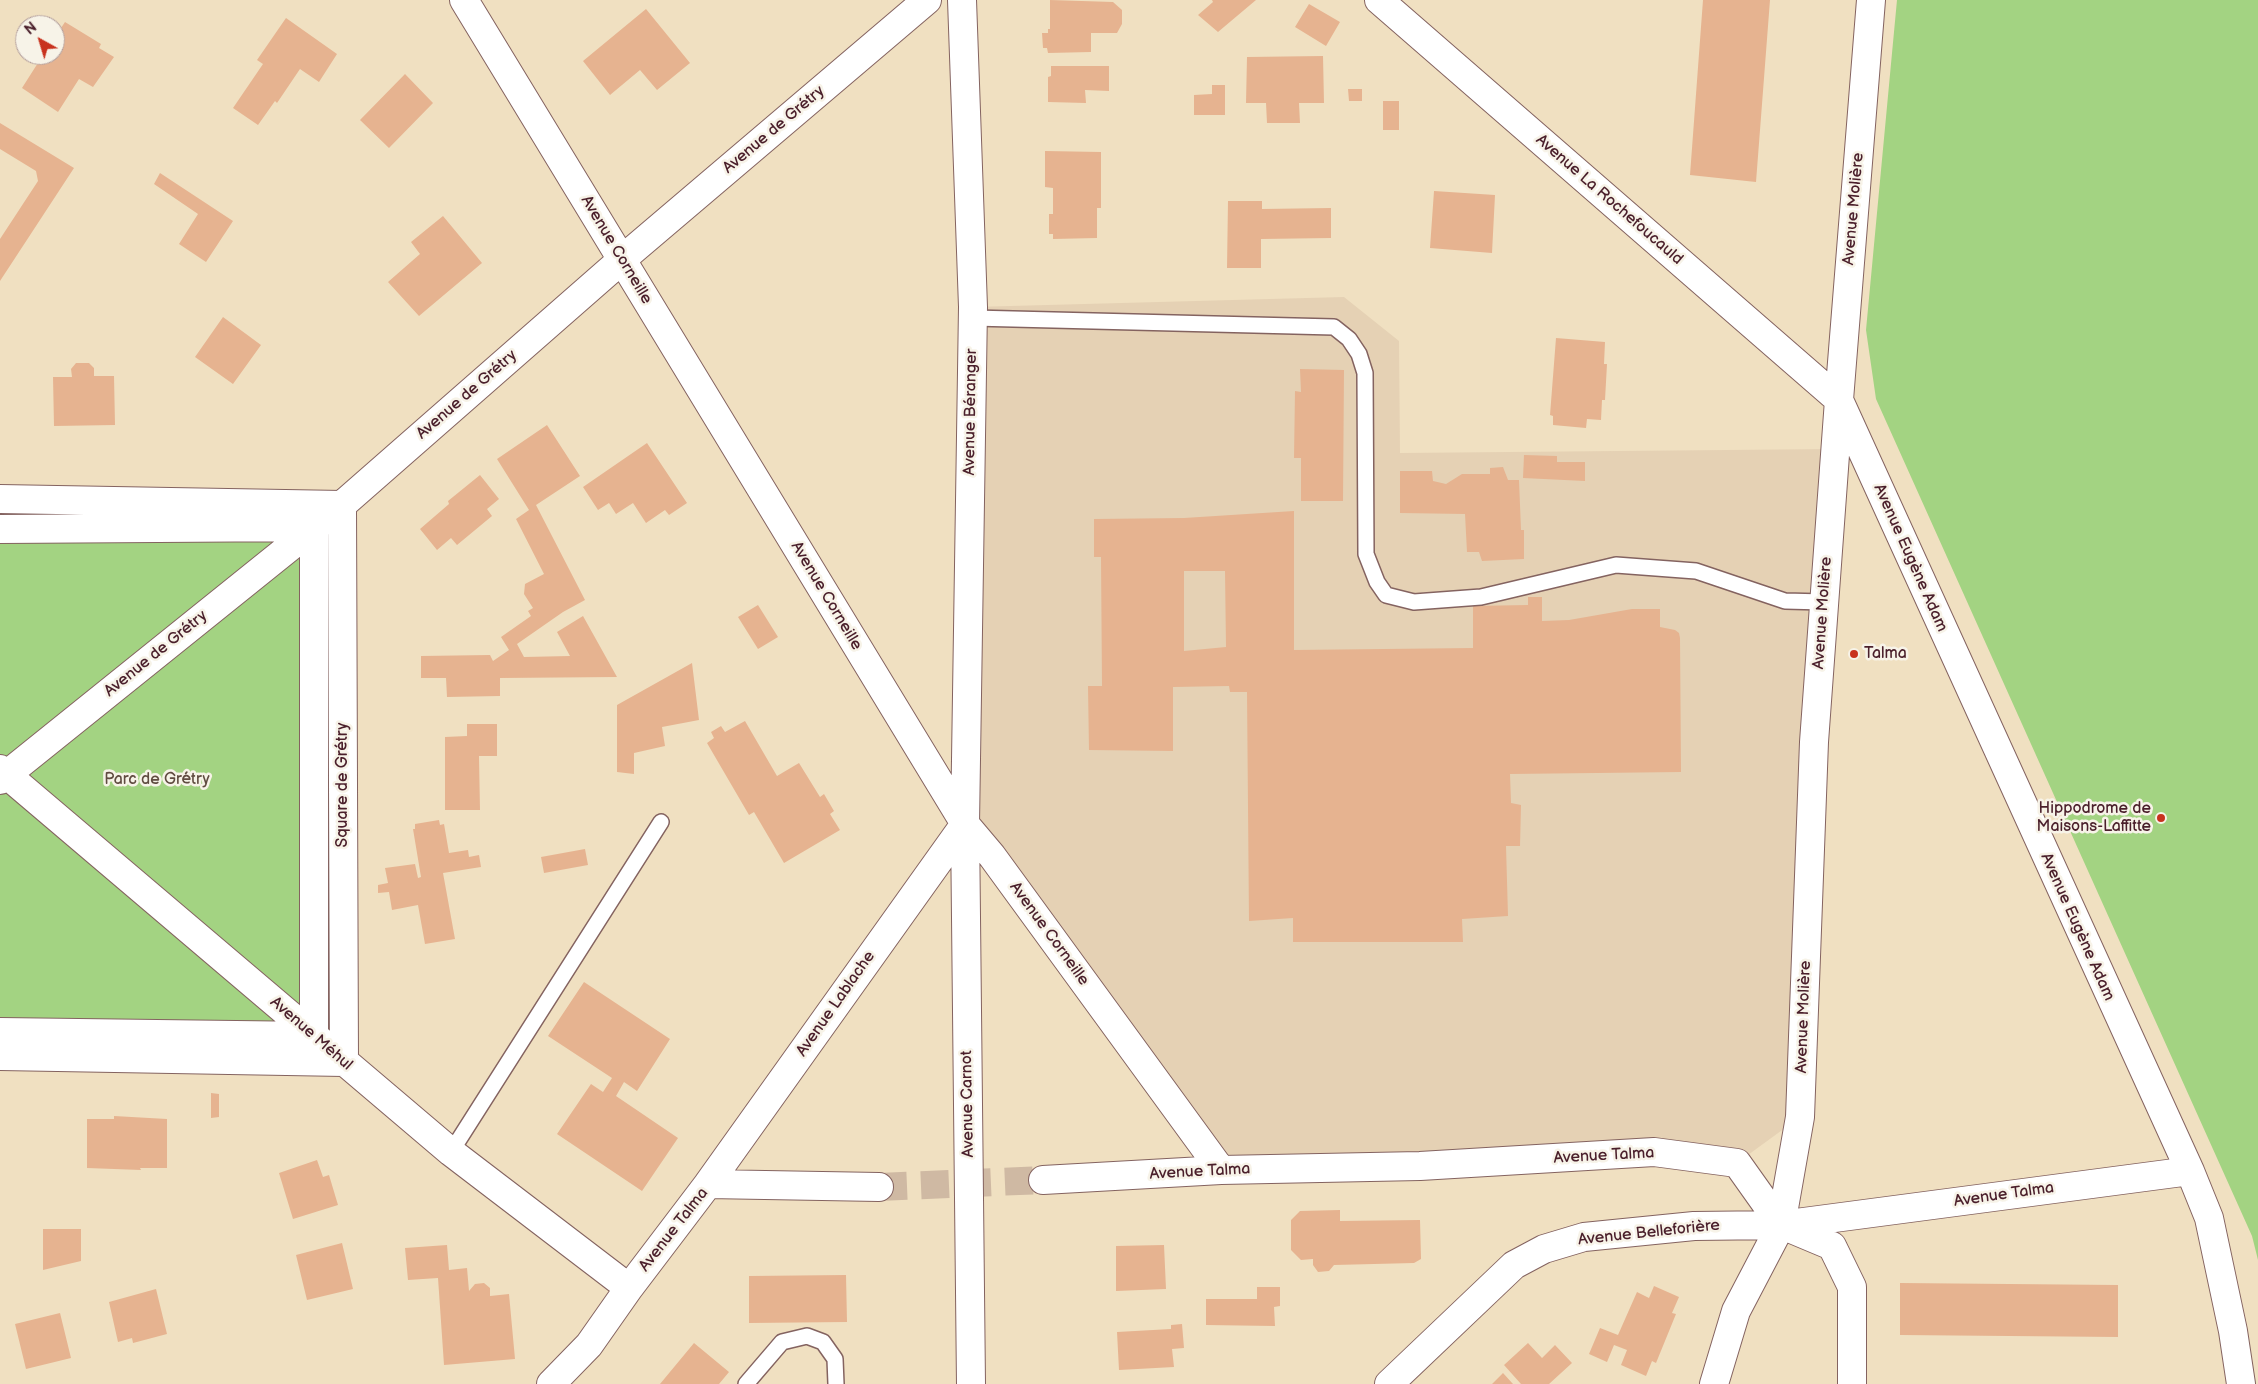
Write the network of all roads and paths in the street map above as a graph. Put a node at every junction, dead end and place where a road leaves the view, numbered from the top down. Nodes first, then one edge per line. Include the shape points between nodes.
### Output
1 (464, 0) edge
2 (927, 0) edge
3 (962, 0) edge
4 (1379, 0) edge
5 (1871, 0) edge
6 (622, 260) junction
7 (973, 318) junction
8 (1839, 400) junction
9 (0, 499) edge
10 (342, 505) junction
11 (314, 527) junction
12 (0, 529) edge
13 (1824, 602) junction
14 (2, 775) edge
15 (661, 822) dead end
16 (965, 824) junction
17 (0, 1032) edge
18 (314, 1036) junction
19 (0, 1056) edge
20 (344, 1062) junction
21 (451, 1152) junction
22 (1222, 1170) junction
23 (2190, 1171) junction
24 (1043, 1180) tunnel mouth
25 (708, 1184) junction
26 (879, 1187) tunnel mouth
27 (1781, 1225) junction
28 (629, 1288) junction
29 (551, 1384) edge
30 (746, 1384) edge
31 (836, 1384) edge
32 (972, 1384) edge
33 (1390, 1384) edge
34 (1714, 1384) edge
35 (1852, 1384) edge
36 (2241, 1384) edge

1 - 6 street, Avenue Corneille
2 - 6 street, Avenue de Grétry
3 - 7 street, Avenue Béranger
4 - 8 street, Avenue La Rochefoucauld
5 - 8 street, Avenue Molière
6 - 10 street, Avenue de Grétry
6 - 16 street, Avenue Corneille
7 - 13 lane via 1334,327 1349,339 1359,354 1365,373 1366,554 1377,582 1386,594 1414,602 1480,597 1616,565 1696,571 1785,601
7 - 16 street, Avenue Béranger
8 - 13 street, Avenue Molière
8 - 23 street, Avenue Eugène Adam
9 - 10 street
10 - 11 street, Avenue de Grétry
10 - 20 street, Square de Grétry
11 - 12 street
11 - 14 street, Avenue de Grétry
11 - 18 street, Square de Grétry
13 - 27 street, Avenue Molière via 1814,742 1800,1116
14 - 18 street, Avenue Méhul
15 - 21 lane
16 - 22 street, Avenue Corneille via 992,856
16 - 25 street, Avenue Lablache
16 - 32 street, Avenue Carnot
17 - 18 street
18 - 20 street, Avenue Méhul
19 - 20 street
20 - 21 street, Avenue Méhul
21 - 28 street, Avenue Méhul
22 - 24 street, Avenue Talma
22 - 27 street, Avenue Talma via 1420,1166 1654,1152 1737,1163
23 - 27 street, Avenue Talma
23 - 36 street, Avenue Eugène Adam via 2209,1218
25 - 26 street, Avenue Talma
25 - 28 street, Avenue Talma
27 - 33 street, Avenue Belleforière via 1685,1227 1584,1237 1544,1249 1514,1265
27 - 34 street, Avenue Molière via 1736,1311
27 - 35 street via 1832,1246 1852,1287
28 - 29 street, Avenue Talma via 589,1345
30 - 31 lane via 782,1342 807,1336 823,1342 835,1359

